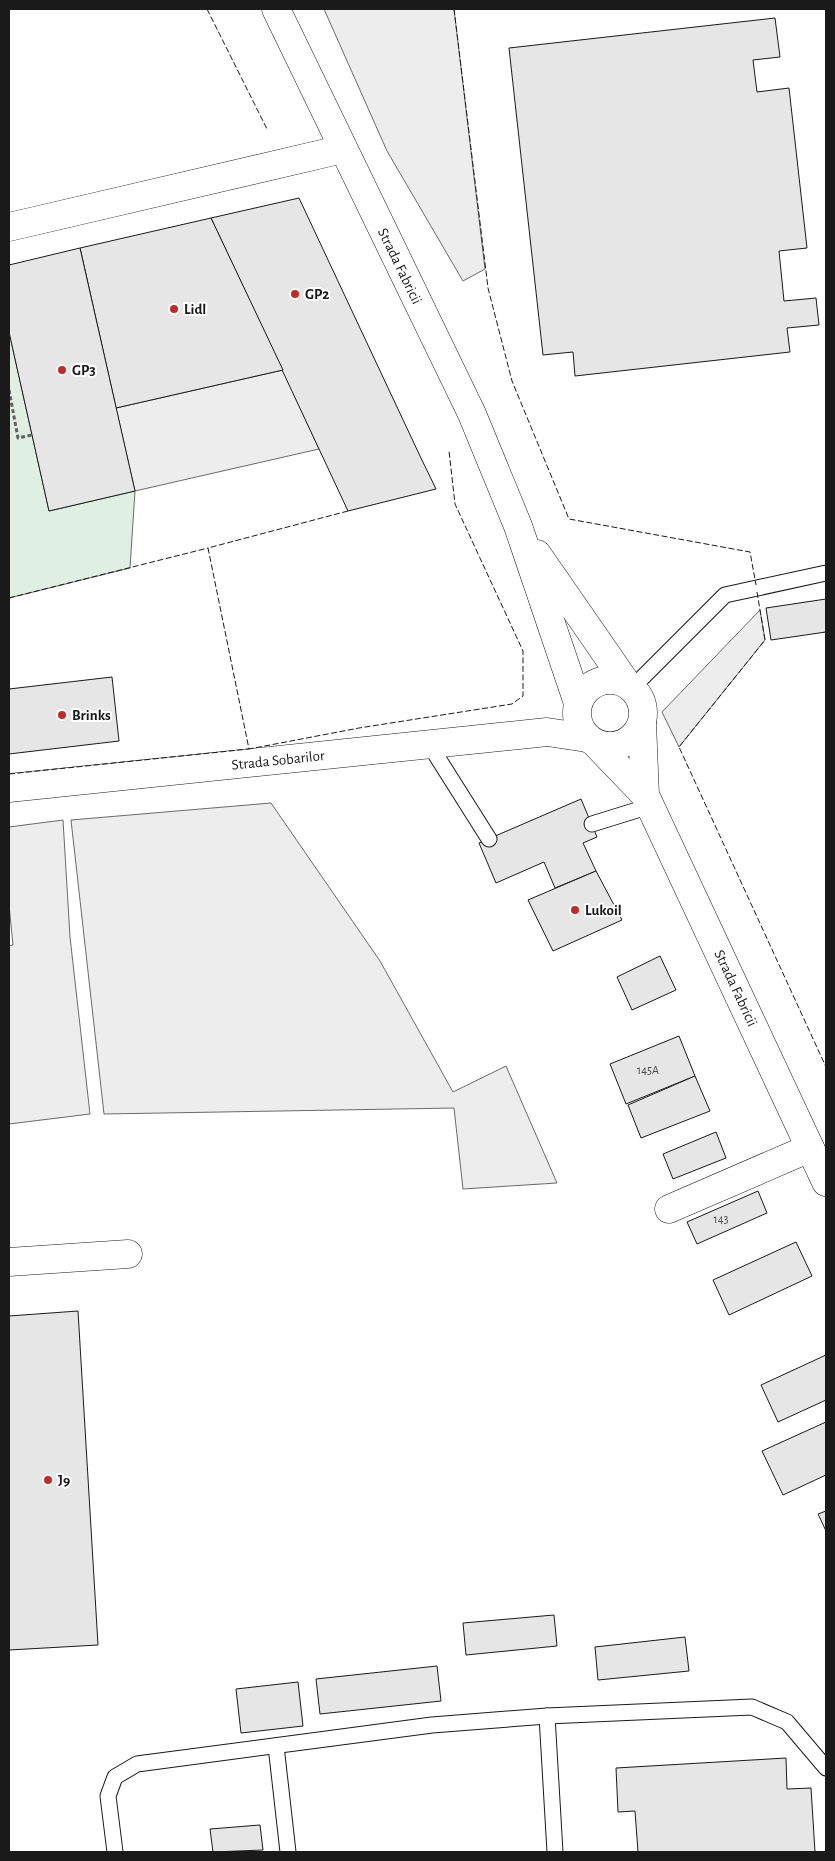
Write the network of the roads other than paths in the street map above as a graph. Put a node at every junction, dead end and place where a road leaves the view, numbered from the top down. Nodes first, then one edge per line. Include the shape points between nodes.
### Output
1 (276, 9) edge
2 (343, 149) junction
3 (9, 227) edge
4 (518, 526) junction
5 (826, 573) edge
6 (629, 686) junction
7 (642, 723) junction
8 (584, 726) junction
9 (429, 744) junction
10 (9, 788) edge
11 (648, 800) junction
12 (592, 824) dead end
13 (489, 839) dead end
14 (810, 1148) junction
15 (826, 1182) edge
16 (669, 1209) dead end
17 (128, 1254) dead end
18 (9, 1262) edge
19 (547, 1716) junction
20 (276, 1746) junction
21 (826, 1768) edge
22 (115, 1852) edge
23 (288, 1852) edge
24 (555, 1852) edge

1 - 2 main road, Strada Fabricii
2 - 3 main road
2 - 4 main road, Strada Fabricii via 472,414
4 - 6 main road, Strada Fabricii
4 - 8 main road, Strada Fabricii
5 - 6 lane via 725,595
6 - 7 main road via 642,704
6 - 8 main road via 615,680 603,680 592,685 583,693
7 - 8 main road via 637,733 618,746 607,747
7 - 11 main road, Strada Fabricii
8 - 9 main road, Strada Sobarilor
8 - 11 main road, Strada Fabricii
9 - 10 main road, Strada Sobarilor
9 - 13 lane
11 - 12 lane
11 - 14 main road, Strada Fabricii
14 - 15 main road, Strada Fabricii
14 - 16 main road
17 - 18 main road
19 - 20 lane via 432,1725
19 - 21 lane via 752,1707 787,1722
19 - 24 lane
20 - 22 lane via 137,1764 115,1777 108,1796
20 - 23 lane

